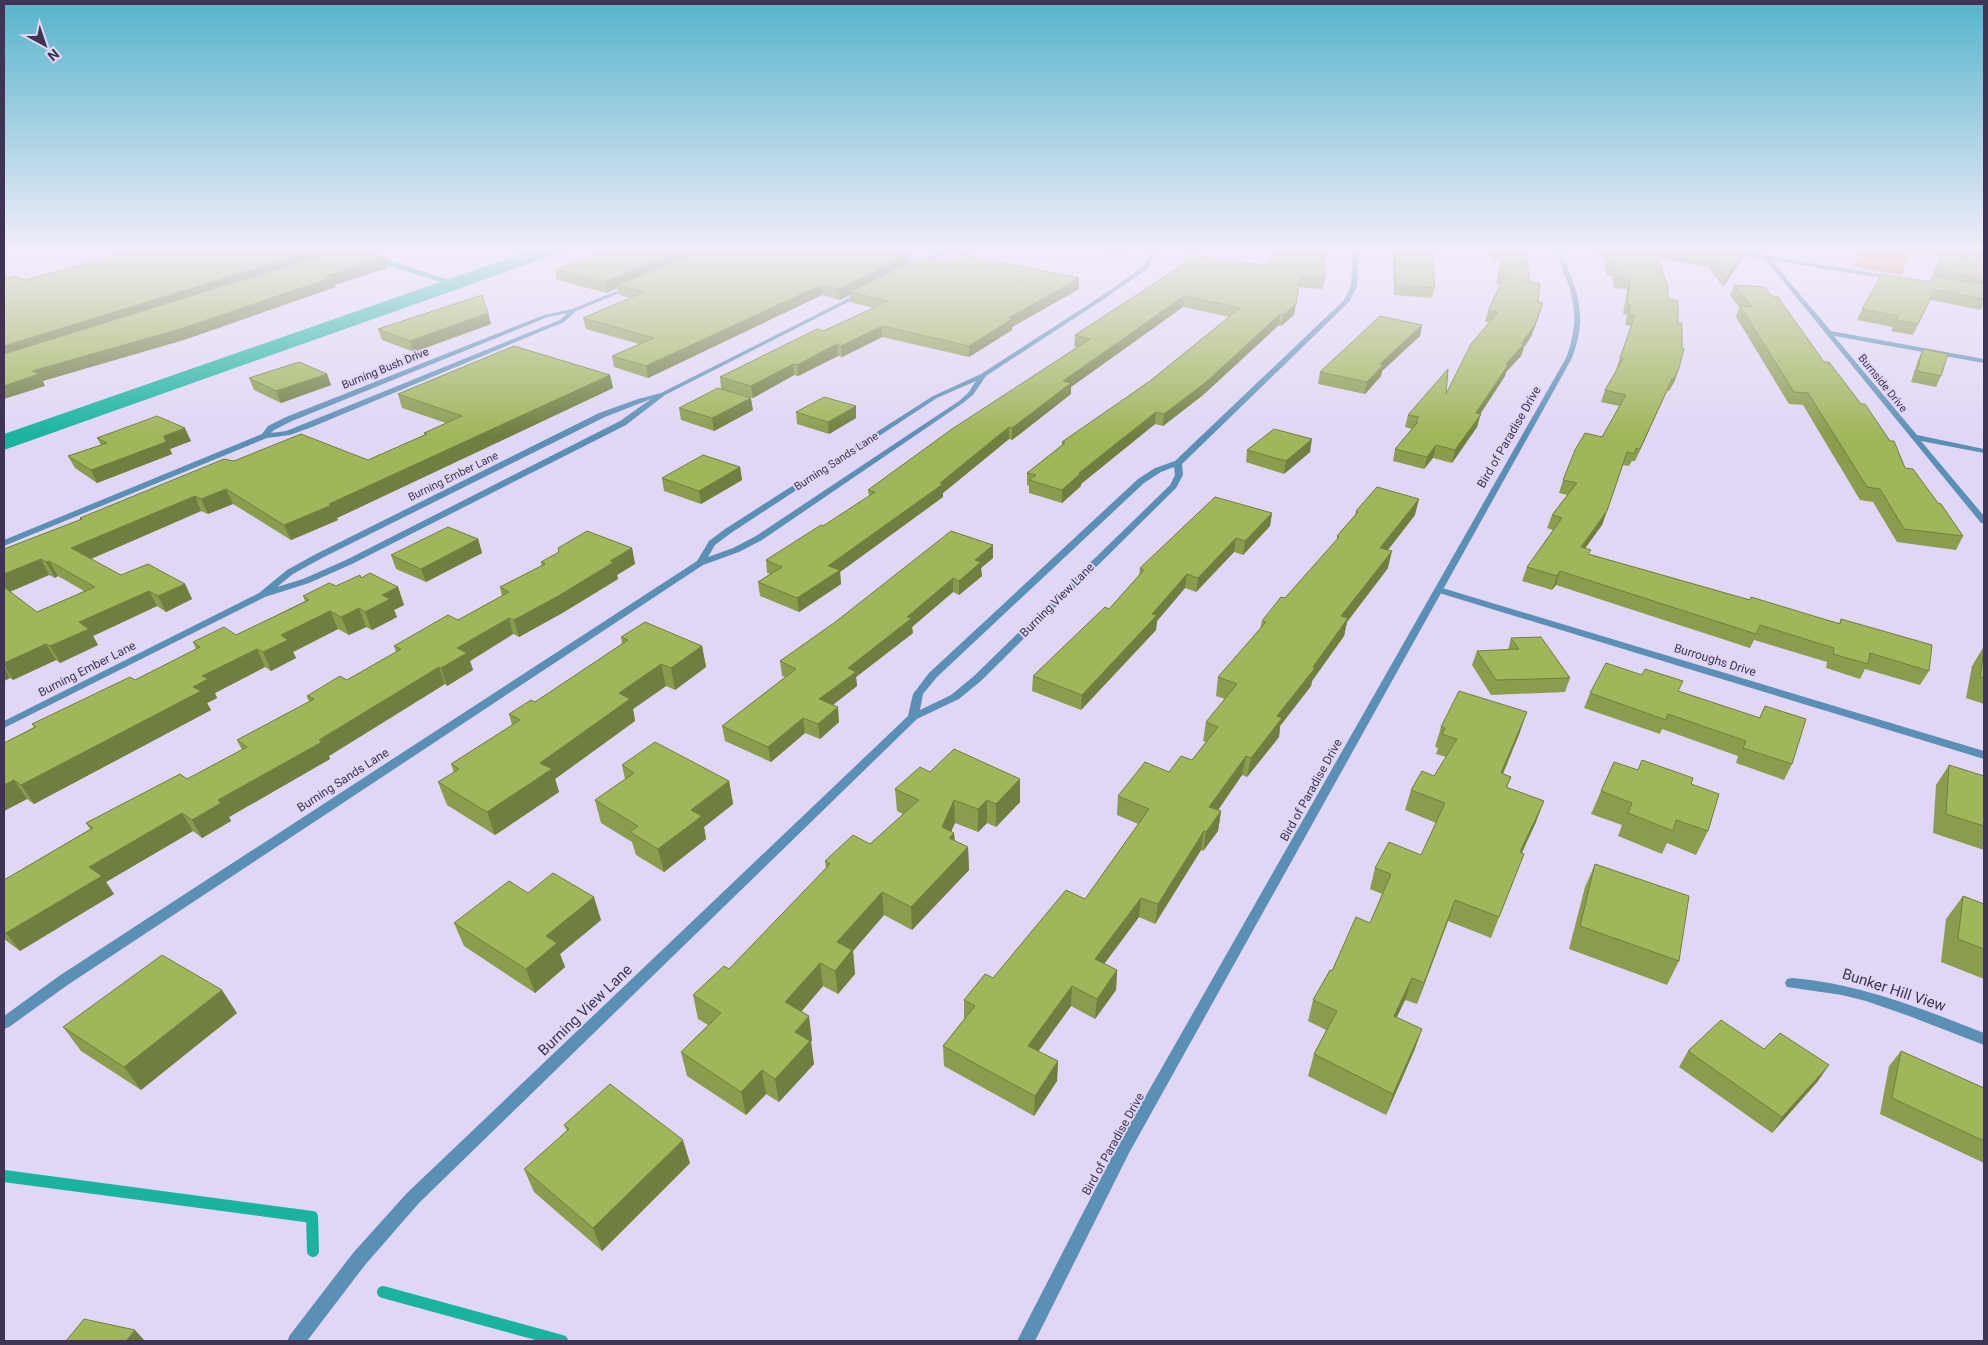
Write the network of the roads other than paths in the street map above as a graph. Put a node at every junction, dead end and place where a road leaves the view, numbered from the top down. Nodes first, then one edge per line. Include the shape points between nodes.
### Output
1 (574, 310) joint
2 (829, 310) edge
3 (1084, 310) edge
4 (1337, 310) edge
5 (1579, 310) edge
6 (1809, 310) edge
7 (1829, 333) junction
8 (1984, 361) edge
9 (983, 376) junction
10 (663, 394) junction
11 (266, 436) junction
12 (1915, 437) junction
13 (1984, 451) edge
14 (1178, 463) junction
15 (1984, 521) edge
16 (4, 543) edge
17 (700, 563) junction
18 (1439, 590) junction
19 (262, 595) junction
20 (913, 717) junction
21 (4, 725) edge
22 (1984, 755) edge
23 (1792, 983) dead end
24 (4, 1023) edge
25 (1984, 1039) edge
26 (296, 1341) edge
27 (1026, 1341) edge

1 - 11 street, Burning Bush Drive via 562,321 318,422 287,433
1 - 11 street, Burning Bush Drive via 540,318 298,416 271,428
2 - 10 street, Burning Ember Lane
3 - 9 street, Burning Sands Lane
4 - 14 street
5 - 18 street, Bird of Paradise Drive via 1575,345
6 - 7 street, Burnside Drive
7 - 8 street
7 - 12 street, Burnside Drive
9 - 17 street, Burning Sands Lane via 961,402 759,538
9 - 17 street, Burning Sands Lane via 935,397 728,531 712,543
10 - 19 street, Burning Ember Lane via 623,423 349,562 306,581
10 - 19 street, Burning Ember Lane via 602,415 319,556 290,572
11 - 16 street, Burning Bush Drive
12 - 13 street
12 - 15 street, Burnside Drive
14 - 20 street via 1141,481 933,675 918,694
14 - 20 street, Burning View Lane via 1179,475 1173,486 978,678 955,697
17 - 24 street, Burning Sands Lane via 72,975
18 - 22 street, Burroughs Drive
18 - 27 street, Bird of Paradise Drive via 1124,1148
19 - 21 street, Burning Ember Lane
20 - 26 street, Burning View Lane via 413,1198 359,1259
23 - 25 street, Bunker Hill View via 1857,992

